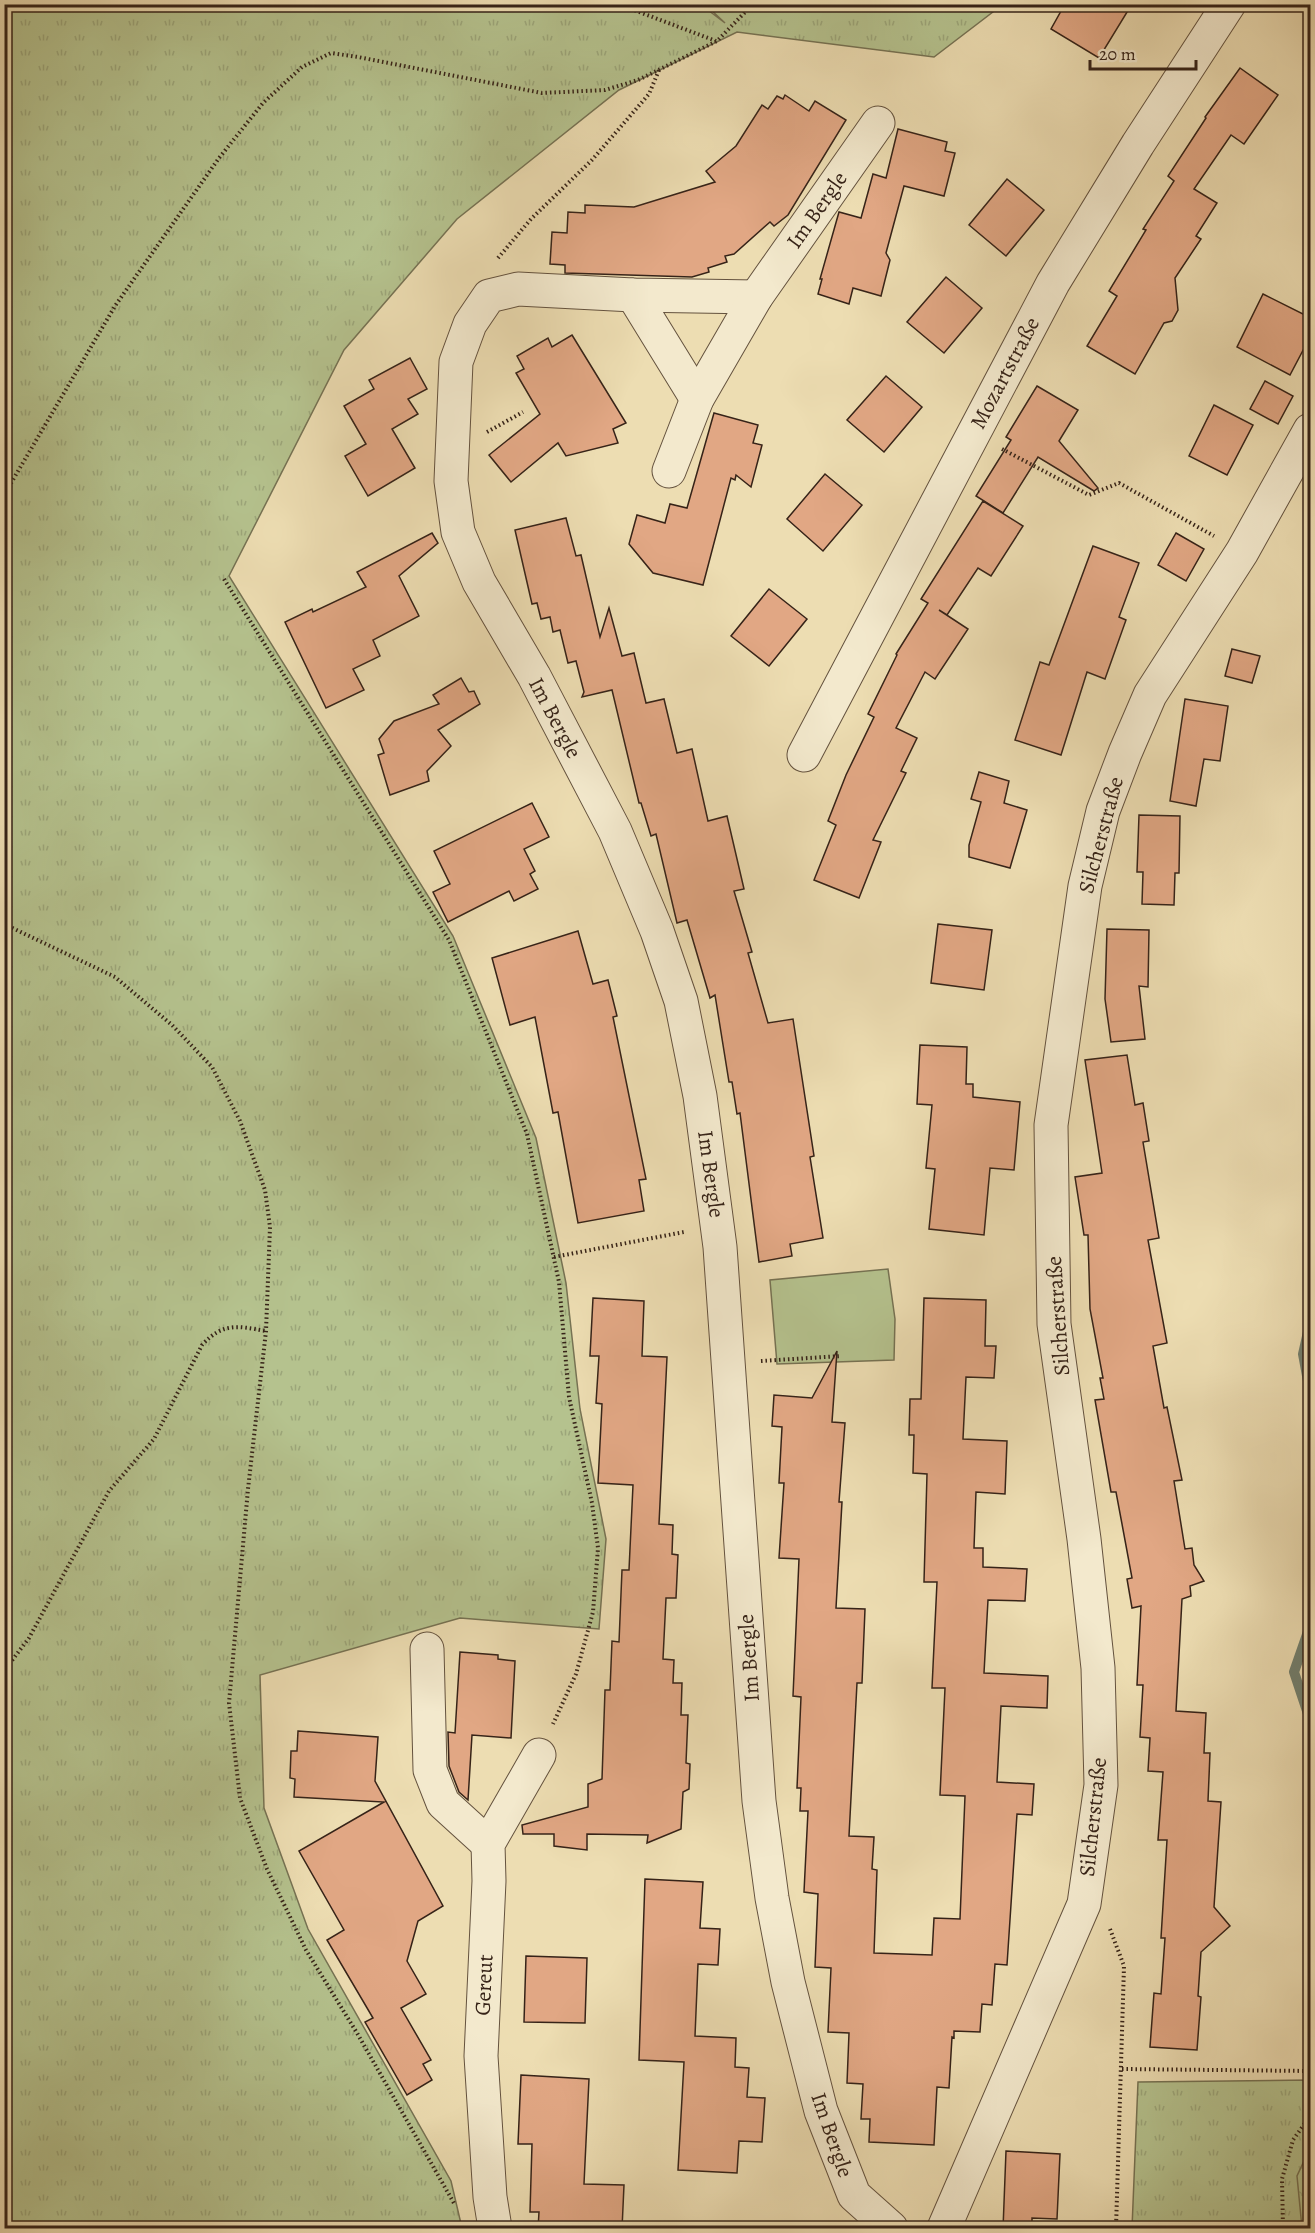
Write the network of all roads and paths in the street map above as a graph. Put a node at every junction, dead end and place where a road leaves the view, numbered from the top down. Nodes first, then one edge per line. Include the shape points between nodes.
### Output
1 (618, 4) edge
2 (753, 4) edge
3 (1229, 4) edge
4 (717, 41) junction
5 (659, 70) junction
6 (878, 123) dead end
7 (633, 295) junction
8 (489, 296) junction
9 (756, 297) junction
10 (697, 399) junction
11 (1311, 430) edge
12 (973, 433) junction
13 (669, 471) dead end
14 (4, 495) edge
15 (1242, 552) junction
16 (224, 579) dead end
17 (804, 755) dead end
18 (4, 924) edge
19 (718, 1226) junction
20 (554, 1257) junction
21 (266, 1331) junction
22 (841, 1356) dead end
23 (728, 1363) junction
24 (427, 1649) dead end
25 (4, 1671) edge
26 (539, 1755) joint
27 (488, 1844) junction
28 (1084, 1904) junction
29 (1122, 2069) junction
30 (1311, 2071) edge
31 (1311, 2116) edge
32 (462, 2212) dead end
33 (495, 2229) edge
34 (891, 2229) edge
35 (944, 2229) edge
36 (1116, 2229) edge
37 (1283, 2229) edge

1 - 4 path
2 - 4 path
3 - 12 street, Mozartstraße via 1053,283
4 - 5 path
5 - 8 path via 649,94 495,262
5 - 14 path via 605,90 542,93 330,53 302,67 262,103 115,306
6 - 9 street, Im Bergle
7 - 8 street via 518,289
7 - 9 street
7 - 10 street
8 - 19 street, Im Bergle via 470,324 456,362 451,481 458,532 479,582 534,676 615,831 657,931 681,1001 700,1096
9 - 10 street, Im Bergle
10 - 13 street, Im Bergle
11 - 15 street, Silcherstraße
12 - 15 path via 1089,495 1119,483
12 - 17 street, Mozartstraße
15 - 28 street, Silcherstraße via 1150,695 1104,811 1085,886 1051,1125 1054,1324 1098,1668 1101,1785
16 - 20 path via 448,940 527,1134
18 - 21 path via 115,977 172,1025 212,1067 240,1121 265,1190 270,1227
19 - 20 path
19 - 23 street, Im Bergle
20 - 26 path via 569,1397 598,1548 593,1612 576,1674
21 - 25 path via 234,1325 212,1334 202,1345 154,1439 109,1491 29,1638
21 - 32 path via 229,1703 240,1798 267,1869 306,1950
22 - 23 path
23 - 34 street, Im Bergle via 759,1801 771,1898 821,2111 854,2195
24 - 27 street via 430,1770 443,1803
26 - 27 street
27 - 33 street, Gereut via 481,2056
28 - 29 path via 1110,1927 1124,1966
28 - 35 street, Silcherstraße
29 - 30 path
29 - 36 path
31 - 37 path via 1293,2140 1282,2179

